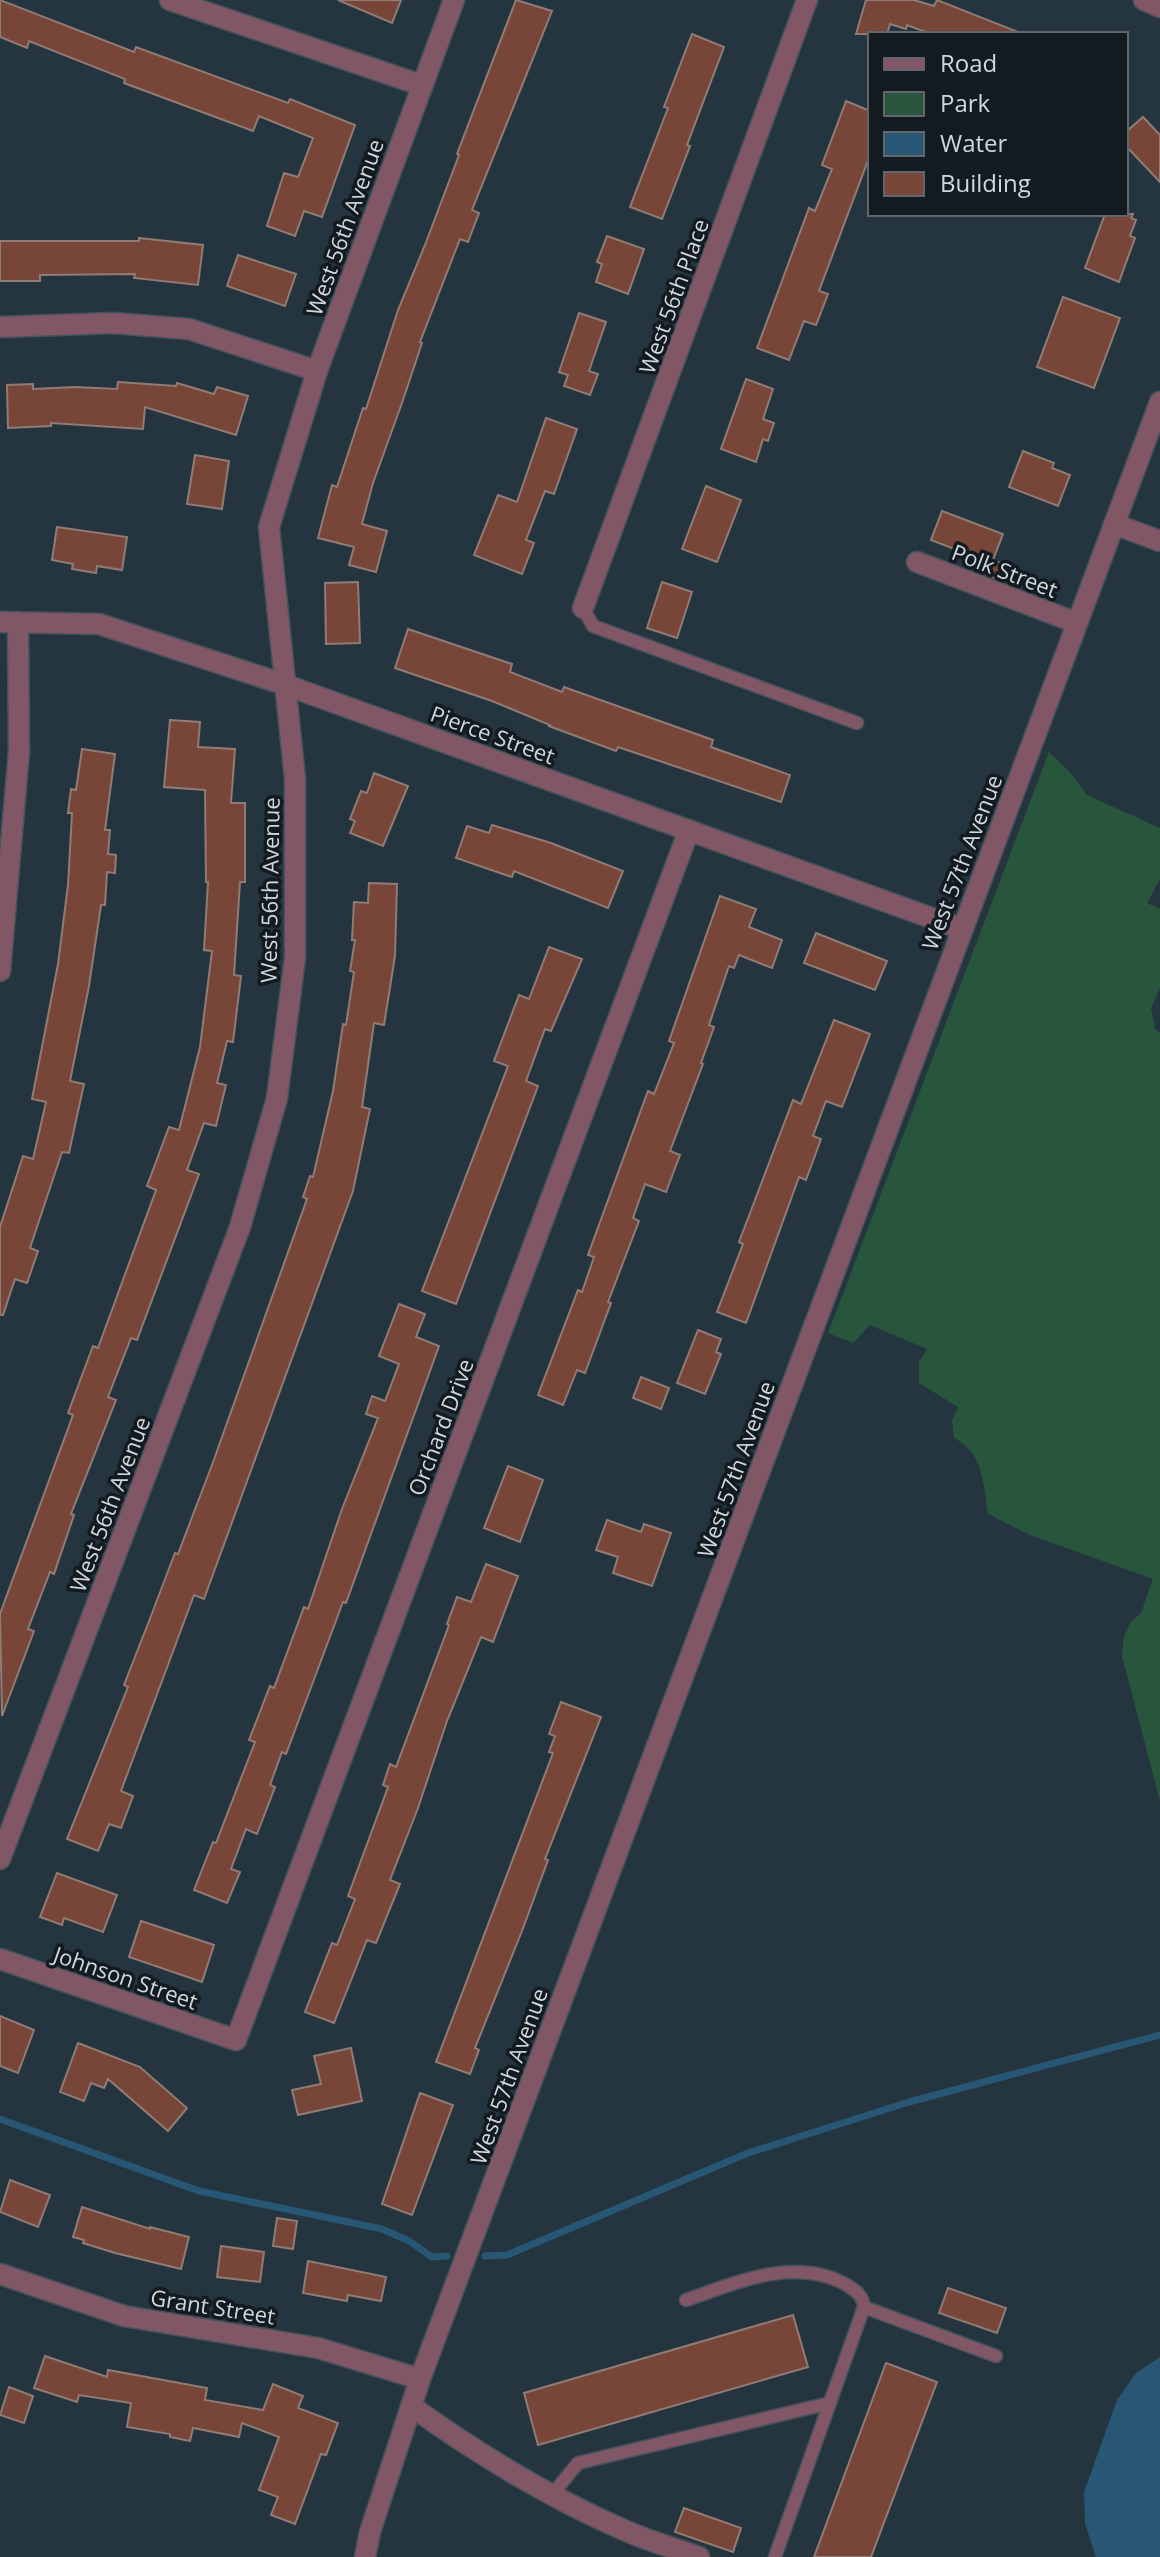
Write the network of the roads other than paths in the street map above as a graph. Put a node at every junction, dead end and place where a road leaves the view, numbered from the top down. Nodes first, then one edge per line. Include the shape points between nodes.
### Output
1 (170, 0) edge
2 (454, 0) edge
3 (807, 0) edge
4 (1144, 0) edge
5 (1160, 7) edge
6 (421, 85) junction
7 (0, 327) edge
8 (317, 371) junction
9 (1160, 402) edge
10 (1114, 524) junction
11 (1160, 541) edge
12 (917, 562) dead end
13 (583, 608) joint
14 (9, 622) edge
15 (1077, 623) junction
16 (283, 684) junction
17 (857, 723) dead end
18 (689, 830) junction
19 (962, 929) junction
20 (0, 971) edge
21 (0, 1859) edge
22 (0, 1959) edge
23 (236, 2040) joint
24 (0, 2274) edge
25 (686, 2300) dead end
26 (864, 2307) junction
27 (996, 2356) dead end
28 (420, 2379) junction
29 (830, 2403) junction
30 (411, 2406) junction
31 (551, 2496) junction
32 (365, 2557) edge
33 (699, 2557) edge
34 (775, 2557) edge

1 - 6 street
2 - 6 street, West 56th Avenue
3 - 13 street, West 56th Place
4 - 5 street
6 - 8 street, West 56th Avenue
7 - 8 street via 113,323 189,329
8 - 16 street, West 56th Avenue via 269,527
9 - 10 street, West 57th Avenue
10 - 11 street
10 - 15 street, West 57th Avenue
12 - 15 street, Polk Street
13 - 17 lane via 593,626
14 - 16 street, Pierce Street via 99,624
14 - 20 street via 19,751
15 - 19 street, West 57th Avenue
16 - 18 street, Pierce Street
16 - 21 street, West 56th Avenue via 295,779 295,958 277,1098 240,1227
18 - 19 street, Pierce Street
18 - 23 street, Orchard Drive
19 - 28 street, West 57th Avenue
22 - 23 street, Johnson Street
24 - 28 street, Grant Street via 124,2316 318,2348
25 - 26 lane via 786,2271 835,2279 855,2289
26 - 27 lane
26 - 29 lane
28 - 30 street, West 57th Avenue
29 - 31 lane via 578,2463
29 - 34 lane
30 - 31 street
30 - 32 street, West 57th Avenue
31 - 33 street via 626,2532

